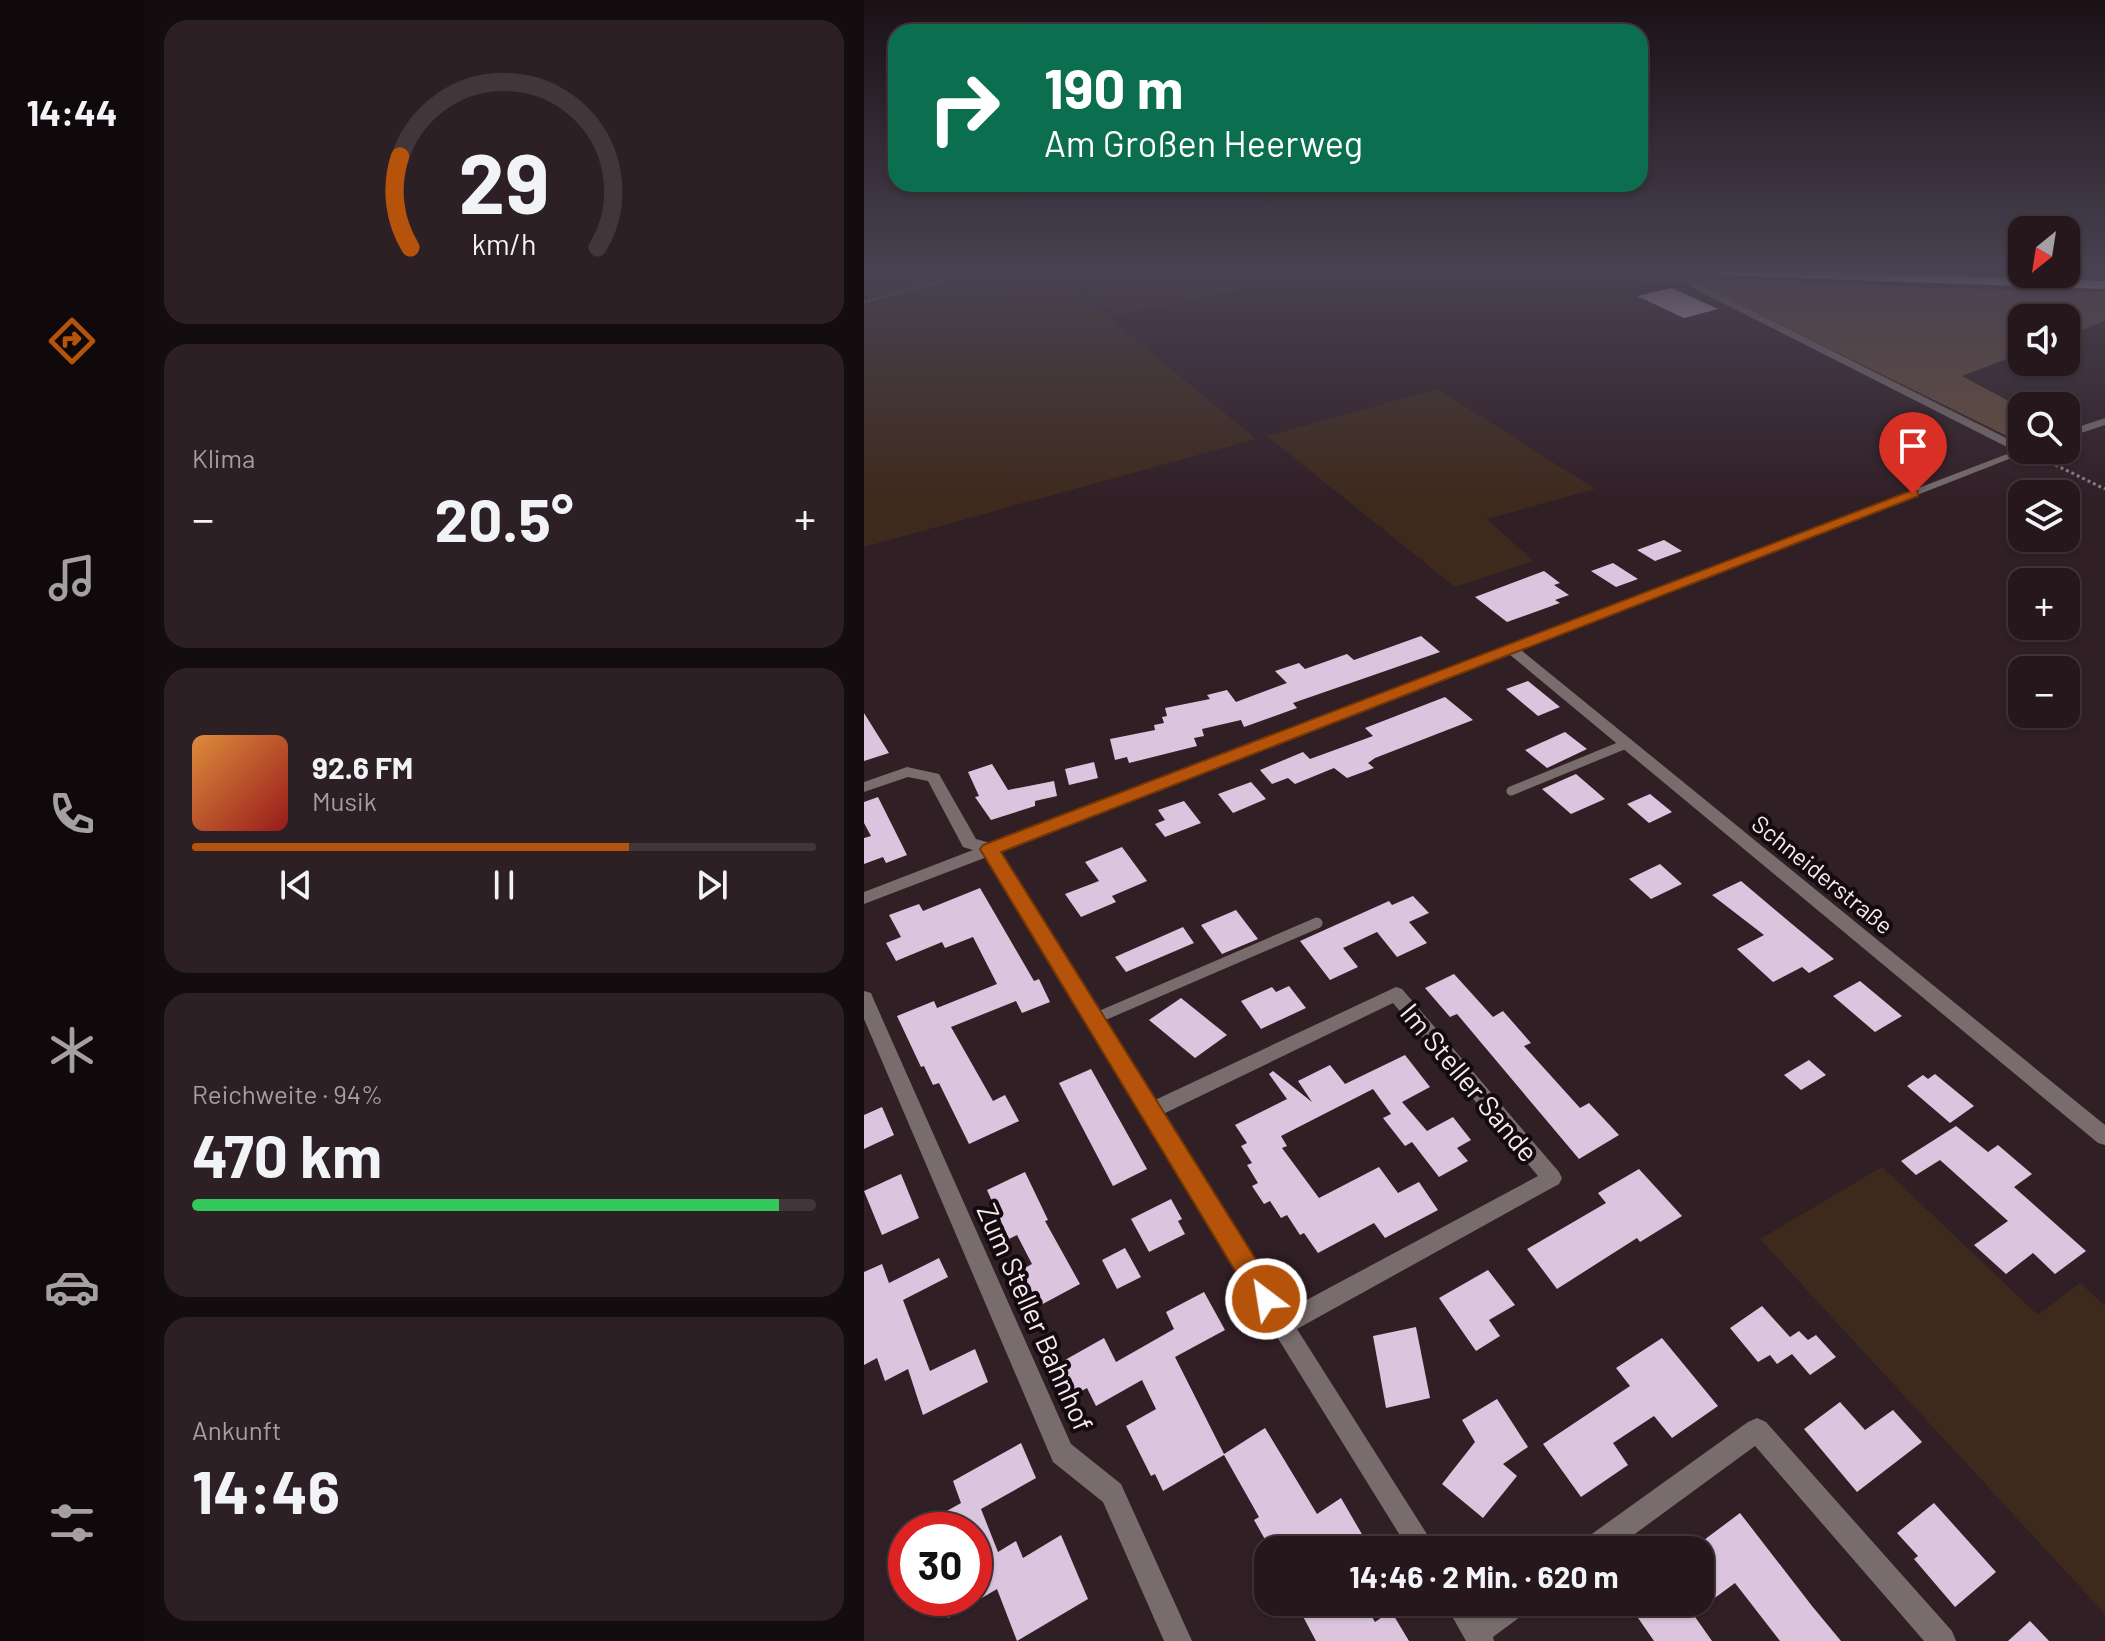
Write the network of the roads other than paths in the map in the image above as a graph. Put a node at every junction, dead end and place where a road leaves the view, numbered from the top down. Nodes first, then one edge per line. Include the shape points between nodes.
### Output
1 (1819, 348) edge
2 (2105, 421) edge
3 (2080, 430) edge
4 (2008, 442) edge
5 (2008, 456) edge
6 (1511, 649) junction
7 (1626, 744) junction
8 (864, 787) edge
9 (1511, 791) dead end
10 (990, 849) junction
11 (864, 898) edge
12 (1317, 923) dead end
13 (864, 998) edge
14 (1094, 1019) junction
15 (1151, 1111) junction
16 (2105, 1137) edge
17 (1282, 1325) junction
18 (1415, 1536) edge
19 (1610, 1536) edge
20 (1466, 1616) edge
21 (1503, 1616) edge
22 (1480, 1637) edge
23 (1178, 1641) edge
24 (1942, 1641) edge

1 - 4 street
2 - 3 street
5 - 6 street
6 - 7 street, Schneiderstraße
6 - 10 street
7 - 9 lane
7 - 16 street, Schneiderstraße
8 - 10 street via 907,772 934,777 969,843
10 - 11 street
10 - 14 street
12 - 14 lane
13 - 23 street, Zum Steller Bahnhof via 1062,1453 1112,1493
14 - 15 street
15 - 17 street
15 - 17 street, Im Steller Sande via 1396,994 1552,1178
17 - 18 street
19 - 24 street via 1757,1430
20 - 22 street
21 - 22 street

